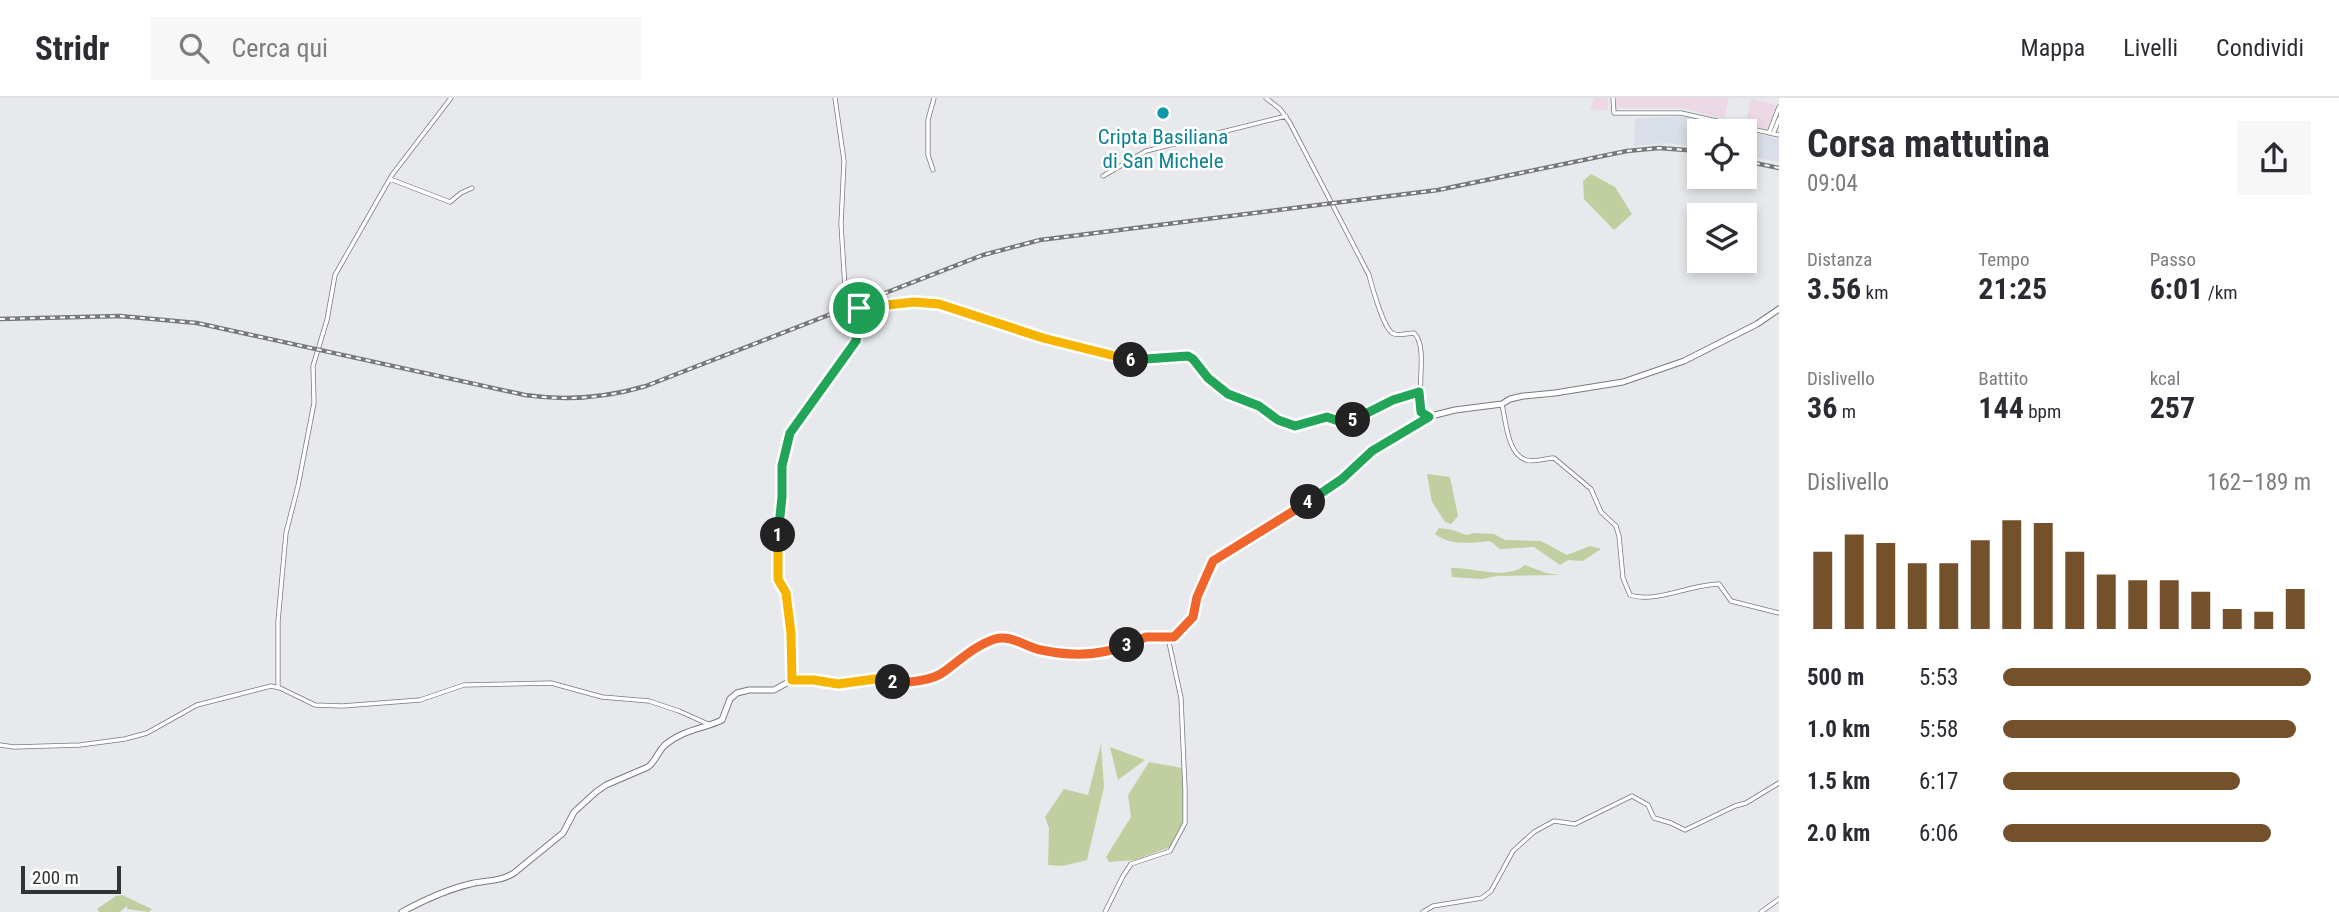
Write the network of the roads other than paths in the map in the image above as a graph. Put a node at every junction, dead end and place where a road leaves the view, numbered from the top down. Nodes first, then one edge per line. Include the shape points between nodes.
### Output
1 (451, 98) edge
2 (835, 98) edge
3 (934, 98) edge
4 (1266, 98) edge
5 (1613, 98) edge
6 (1779, 107) edge
7 (1286, 116) junction
8 (1779, 119) edge
9 (1771, 133) junction
10 (1779, 135) edge
11 (933, 170) dead end
12 (1103, 176) dead end
13 (390, 179) junction
14 (472, 188) dead end
15 (859, 308) junction
16 (1779, 309) edge
17 (1419, 392) junction
18 (1502, 404) junction
19 (1429, 417) junction
20 (1779, 613) edge
21 (1168, 638) junction
22 (792, 680) junction
23 (278, 687) junction
24 (710, 725) junction
25 (0, 745) edge
26 (1779, 783) edge
27 (1779, 899) edge
28 (402, 912) edge
29 (1105, 912) edge
30 (1423, 912) edge
31 (1761, 912) edge

1 - 13 street
2 - 15 street via 845,161 841,224 846,304 850,310
3 - 11 street via 928,120
4 - 7 street
5 - 9 street via 1614,113 1681,113
6 - 9 street
7 - 12 street via 1146,151
7 - 17 street via 1369,275 1390,331 1418,336
8 - 9 street
9 - 10 street
13 - 14 street via 450,202
13 - 23 street via 335,275 313,366 314,403 286,533
15 - 17 street via 939,304 1129,360 1188,356 1228,394 1295,426 1327,417 1344,423
15 - 22 street via 856,341 792,429 783,456 778,579 786,593
16 - 18 street via 1715,346 1660,370 1604,386 1522,396
17 - 19 street via 1421,412
18 - 19 street
18 - 20 street via 1518,455 1527,461 1556,459 1591,489 1619,536 1623,578 1630,595 1650,597 1718,584 1731,601
19 - 21 street via 1372,451 1330,488 1213,561 1193,617
21 - 22 street via 1146,637 1111,651 1069,654 996,638 939,675 921,679 838,684
21 - 29 street via 1181,698 1185,823 1170,851 1131,864
22 - 24 street via 774,690 748,690 732,696 722,720
23 - 24 street via 315,705 342,706 420,699 464,685 551,683 602,697 649,701
23 - 25 street via 197,705 148,733 125,739 80,745
24 - 28 street via 670,741 648,767 596,792 574,812 563,833 506,878 438,893
26 - 30 street via 1685,830 1654,818 1648,805 1632,796 1575,824 1554,821 1513,851 1491,891 1482,898 1433,906
27 - 31 street

